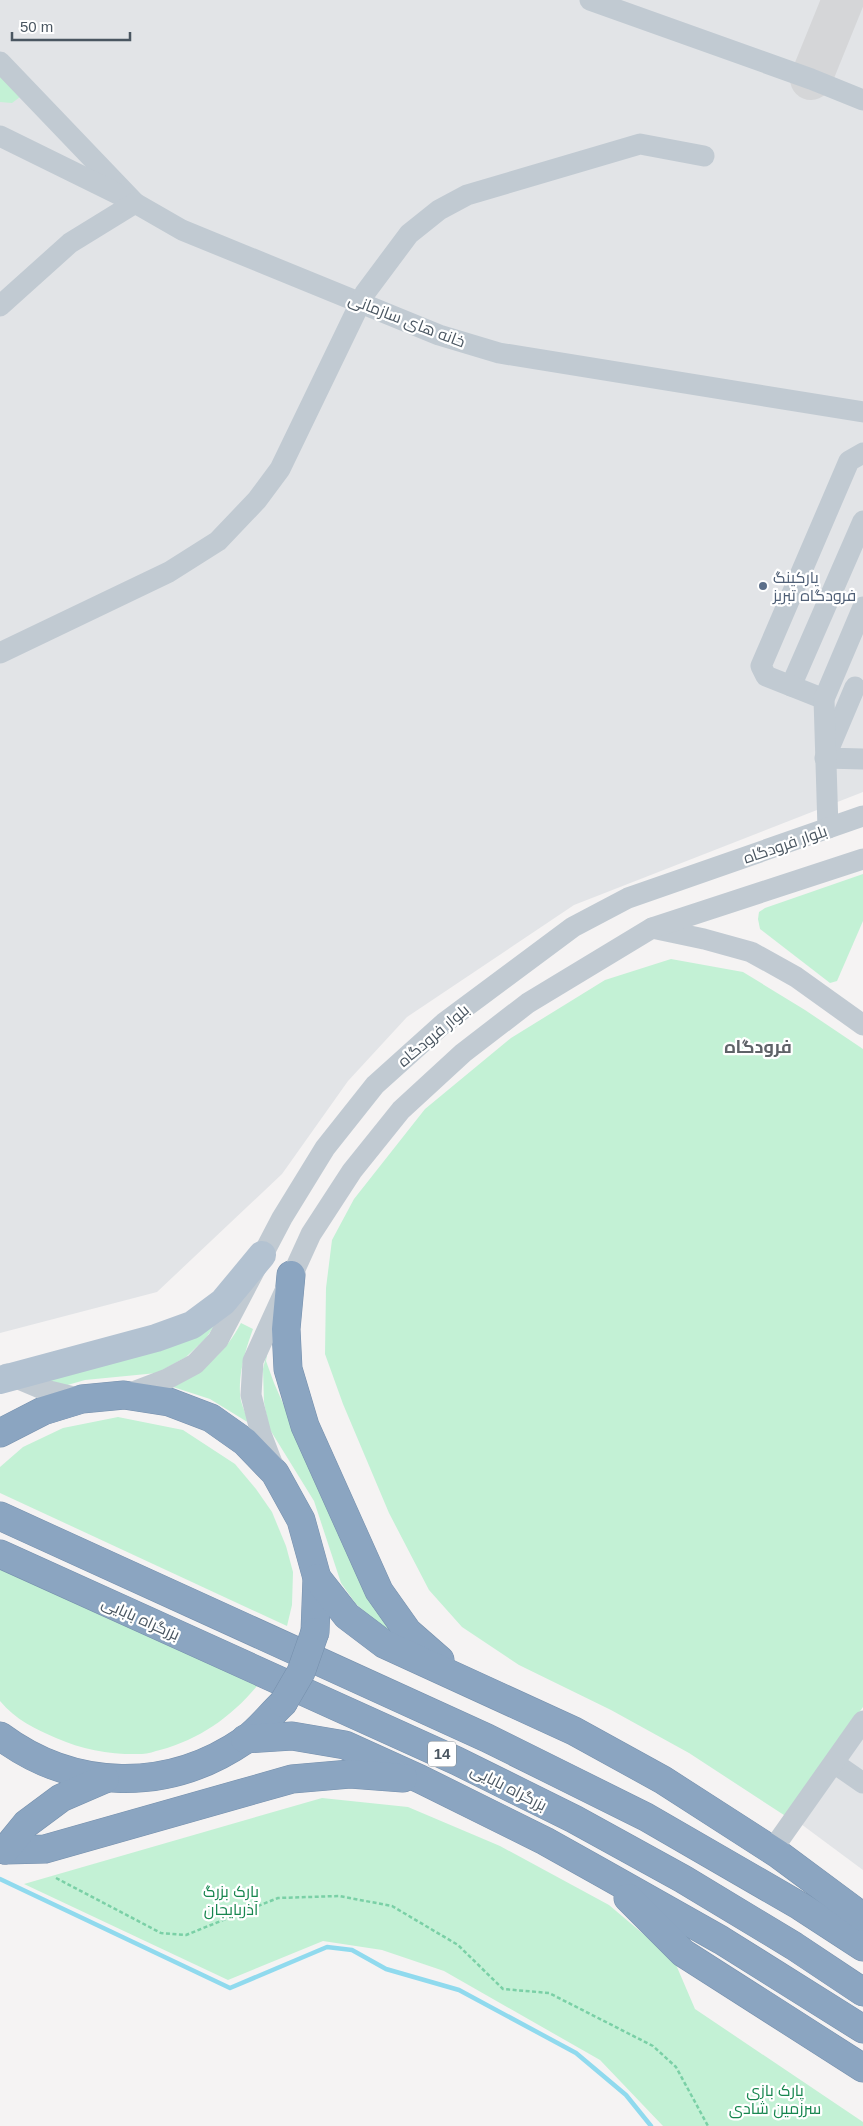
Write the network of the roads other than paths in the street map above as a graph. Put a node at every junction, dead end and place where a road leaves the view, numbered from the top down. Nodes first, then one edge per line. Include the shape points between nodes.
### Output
1 (590, 0) edge
2 (0, 62) edge
3 (863, 100) edge
4 (0, 136) edge
5 (704, 156) dead end
6 (135, 203) junction
7 (360, 303) junction
8 (0, 306) edge
9 (863, 412) edge
10 (863, 453) edge
11 (863, 520) edge
12 (863, 607) edge
13 (0, 653) edge
14 (791, 686) junction
15 (855, 687) dead end
16 (824, 699) junction
17 (825, 758) junction
18 (863, 759) edge
19 (863, 816) edge
20 (828, 828) junction
21 (863, 858) edge
22 (652, 928) junction
23 (863, 1025) edge
24 (262, 1255) junction
25 (291, 1275) junction
26 (4, 1376) edge
27 (124, 1395) junction
28 (82, 1399) junction
29 (1, 1431) edge
30 (275, 1473) junction
31 (0, 1516) edge
32 (0, 1554) edge
33 (317, 1578) junction
34 (460, 1678) junction
35 (863, 1721) edge
36 (0, 1736) edge
37 (246, 1739) junction
38 (834, 1762) junction
39 (105, 1779) junction
40 (420, 1779) junction
41 (863, 1783) edge
42 (3, 1849) edge
43 (772, 1850) junction
44 (604, 1874) junction
45 (863, 1917) edge
46 (863, 1947) edge
47 (863, 1992) edge
48 (863, 2029) edge
49 (863, 2068) edge

1 - 3 street
2 - 6 street
4 - 6 street
5 - 7 street via 640,144 467,195 439,210 409,234
6 - 7 street, خانه های سازمانی via 182,230
6 - 8 street via 70,243
7 - 9 street, خانه های سازمانی via 439,335 499,353
7 - 13 street via 280,469 257,500 218,541 169,572
10 - 14 street via 850,461 761,666 766,676
11 - 14 street
12 - 16 street
14 - 16 street
15 - 17 street
16 - 17 street
17 - 18 street
17 - 20 street
19 - 20 street, بلوار فرودگاه
20 - 24 street, بلوار فرودگاه via 628,898 573,927 444,1022 375,1085 325,1148
21 - 22 street, بلوار فرودگاه
22 - 23 street via 751,952 796,976
22 - 25 street, بلوار فرودگاه via 528,1003 463,1053 400,1110 352,1171 311,1234
24 - 26 main road via 223,1302 192,1325 156,1338
24 - 27 street, بلوار فرودگاه via 218,1340 195,1364 167,1379
25 - 30 street, بلوار فرودگاه via 253,1362 251,1395
25 - 34 highway via 286,1329 288,1369 305,1426 379,1591 408,1632
26 - 28 street
27 - 28 highway
27 - 30 highway via 169,1402 211,1418 246,1442
28 - 29 highway via 43,1411
30 - 33 highway via 301,1520
31 - 46 highway, بزرگراه بابایی / 14 via 487,1738 646,1817 800,1906
32 - 47 highway, بزرگراه بابایی / 14 via 457,1761 574,1819 683,1879
33 - 34 highway via 347,1616 384,1644
33 - 37 highway, bridge via 315,1632 301,1672 283,1702
34 - 43 highway via 574,1731 655,1775
35 - 38 street
36 - 39 highway via 55,1768
37 - 39 highway via 199,1764 151,1778
37 - 40 highway via 292,1736 345,1745
38 - 41 street
38 - 43 street
39 - 42 highway via 61,1798 26,1824
40 - 42 highway via 350,1774 292,1779 45,1849
40 - 44 highway
43 - 45 highway
44 - 48 highway via 721,1940
44 - 49 highway via 684,1954

